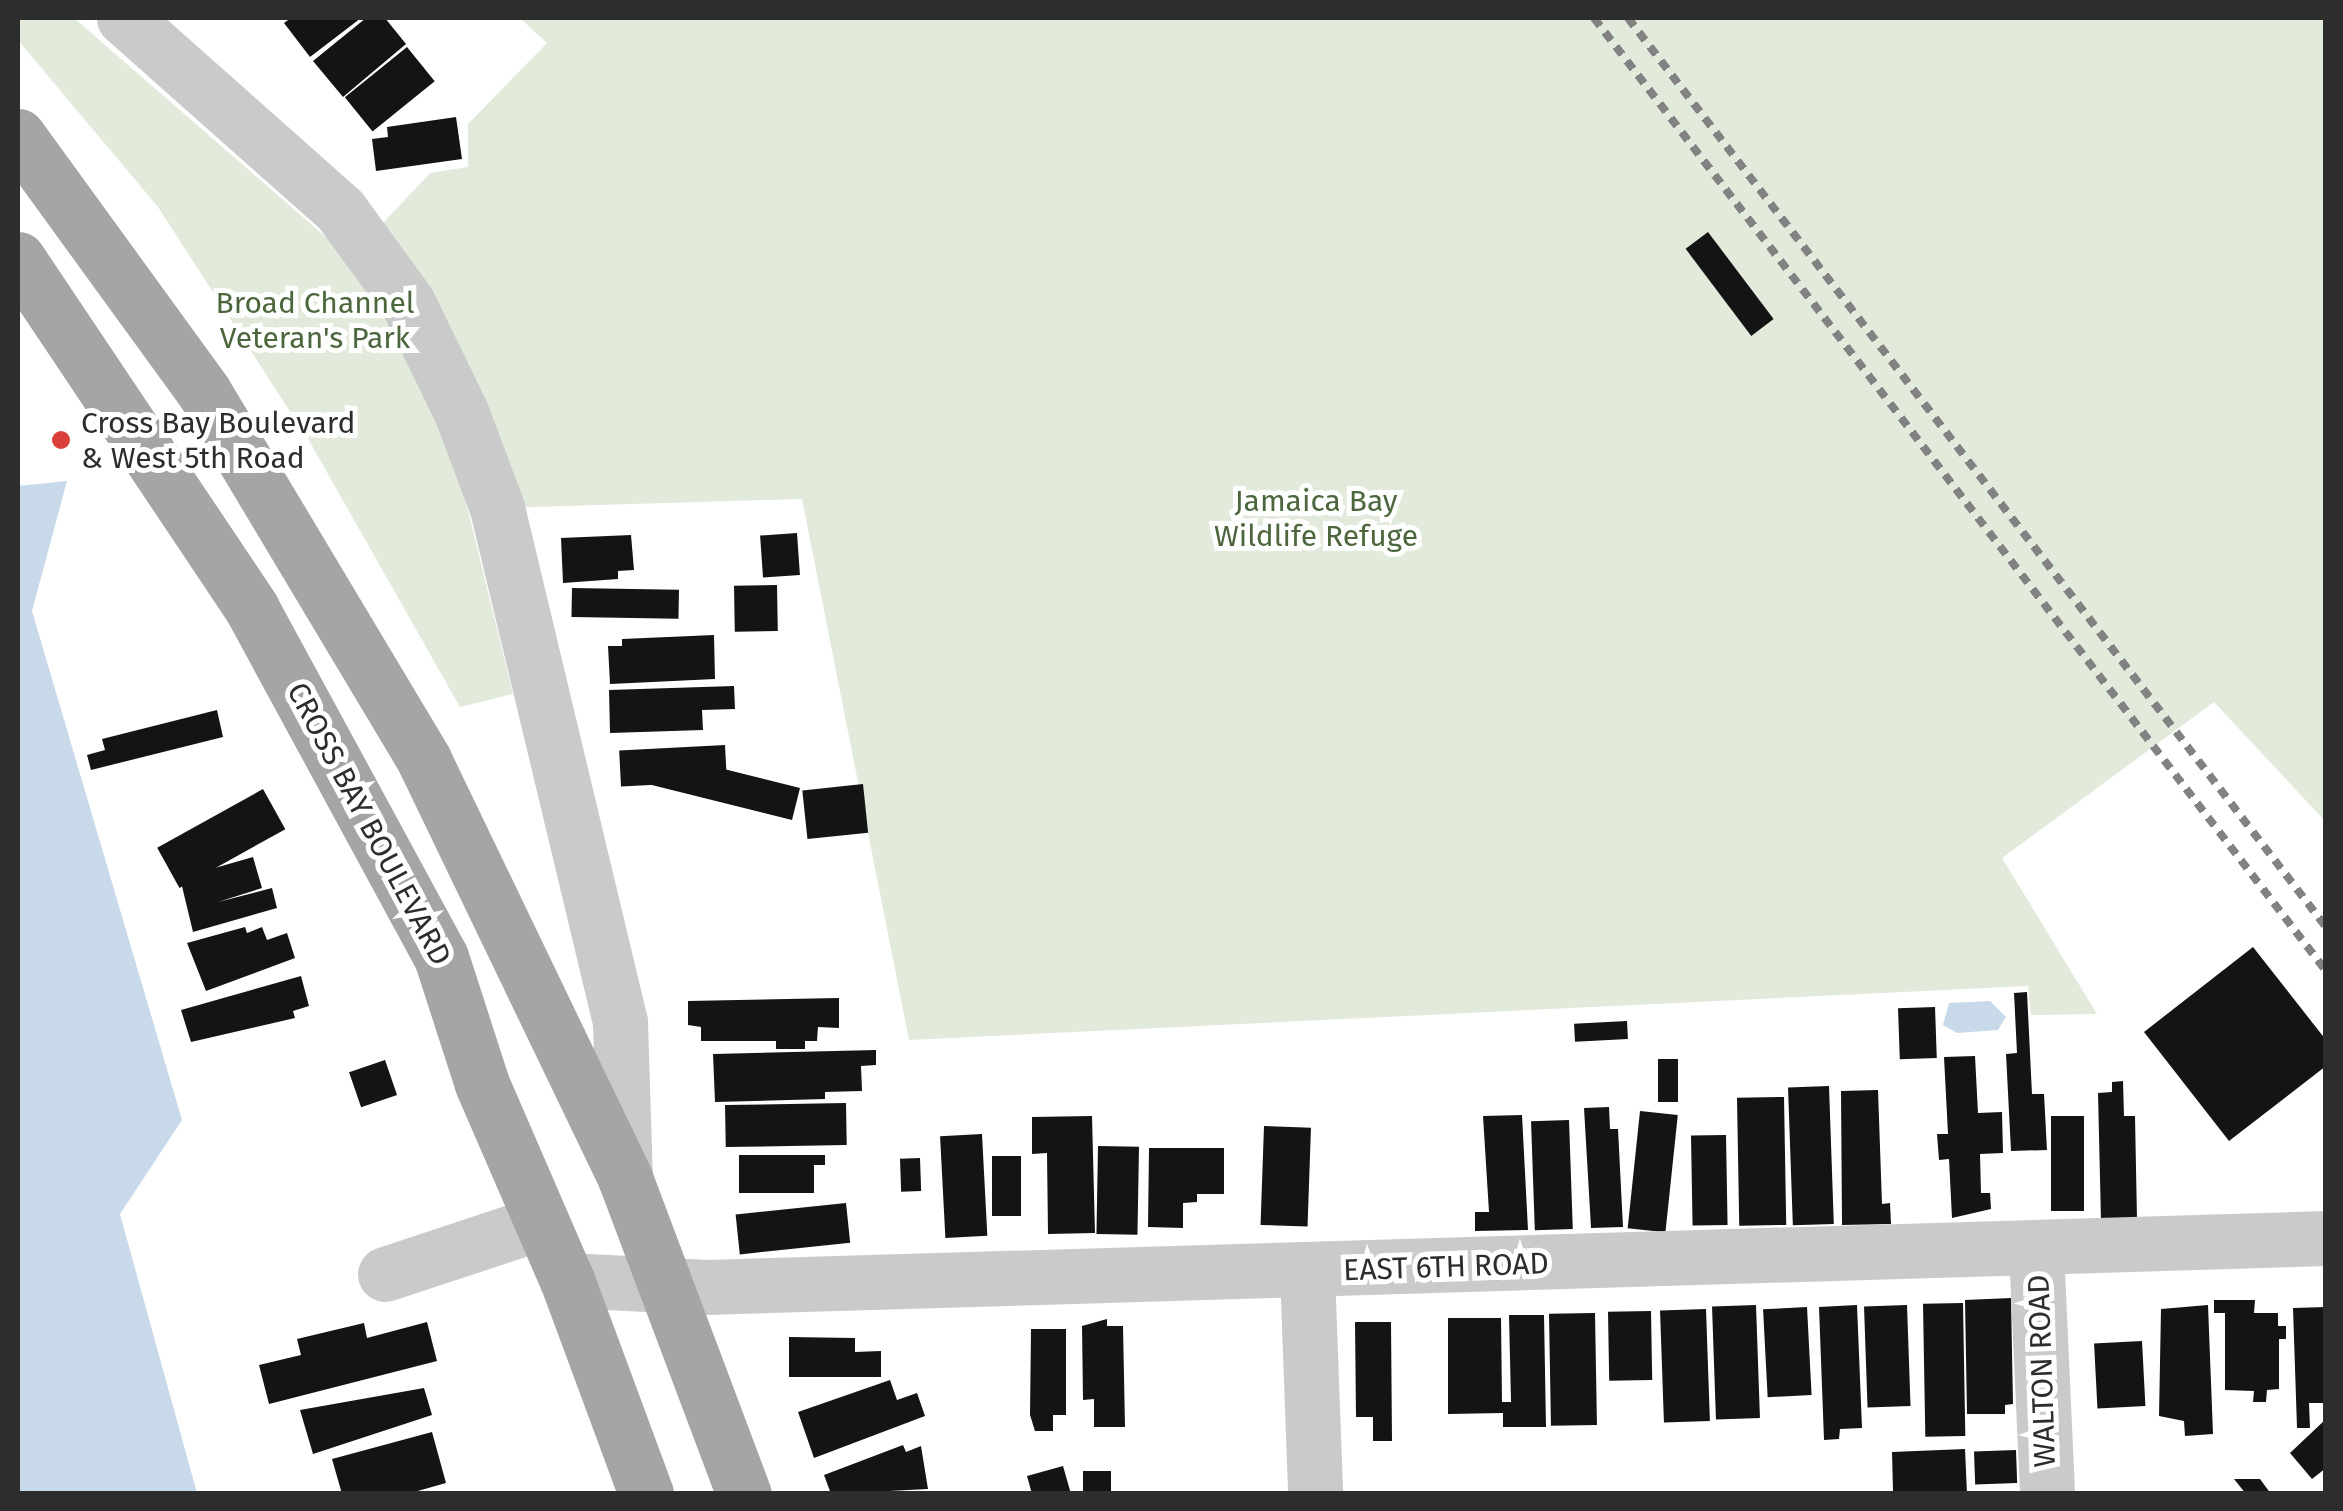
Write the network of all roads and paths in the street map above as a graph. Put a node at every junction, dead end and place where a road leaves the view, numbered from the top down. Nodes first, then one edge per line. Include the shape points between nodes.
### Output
1 (124, 18) edge
2 (18, 136) edge
3 (18, 259) edge
4 (626, 1178) junction
5 (542, 1222) junction
6 (2326, 1238) edge
7 (2036, 1249) junction
8 (1307, 1271) junction
9 (385, 1274) dead end
10 (568, 1280) junction
11 (669, 1287) junction
12 (646, 1494) edge
13 (744, 1494) edge
14 (1315, 1494) edge
15 (2047, 1494) edge

1 - 4 street via 341,211 408,303 454,394 497,508 620,1022
2 - 4 main road via 165,334 336,604 470,846
3 - 5 main road, CROSS BAY BOULEVARD via 193,514 339,762 441,957 482,1084
4 - 11 main road
5 - 9 street
5 - 10 main road, CROSS BAY BOULEVARD
6 - 7 street, EAST 6TH ROAD
7 - 8 street, EAST 6TH ROAD
7 - 15 street, WALTON ROAD
8 - 11 street, EAST 6TH ROAD
8 - 14 street
10 - 11 street, EAST 6TH ROAD
10 - 12 main road, CROSS BAY BOULEVARD
11 - 13 main road

